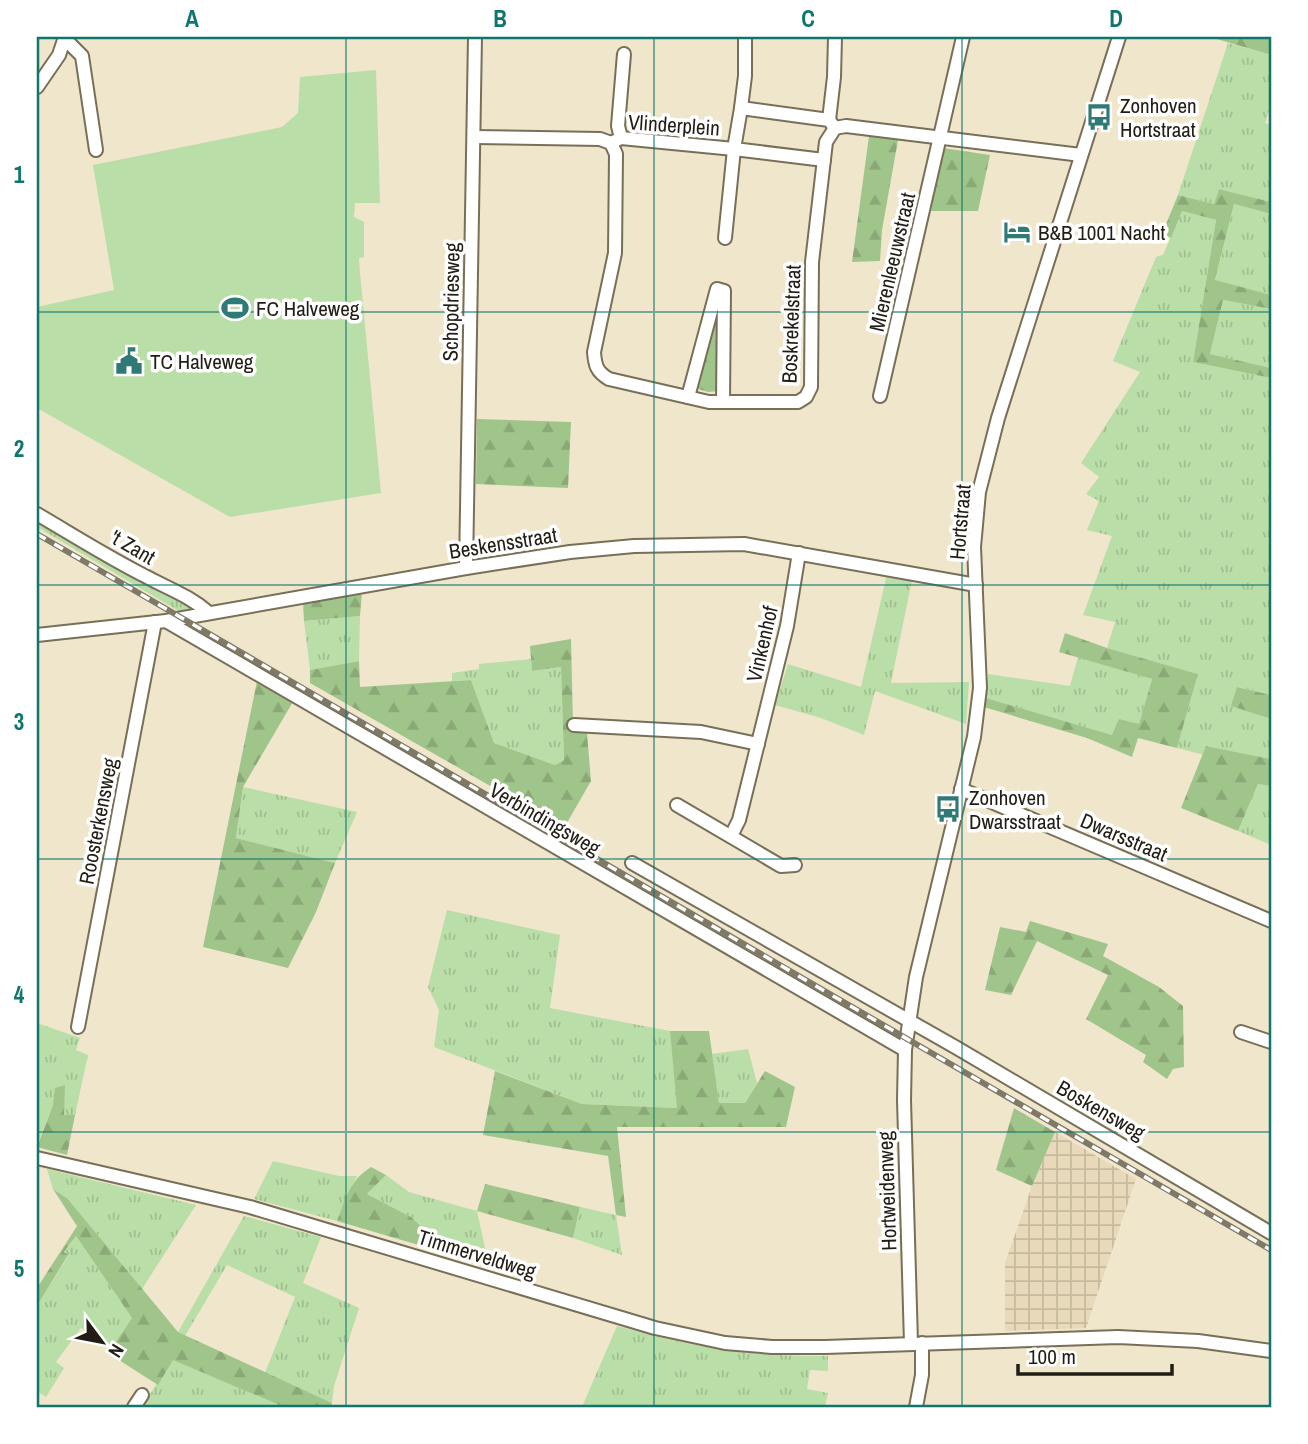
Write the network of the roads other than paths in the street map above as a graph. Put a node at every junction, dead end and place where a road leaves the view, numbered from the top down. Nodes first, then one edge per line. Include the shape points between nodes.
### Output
1 (475, 37) edge
2 (745, 37) edge
3 (835, 37) edge
4 (962, 37) edge
5 (1119, 37) edge
6 (65, 38) edge
7 (624, 54) dead end
8 (37, 87) edge
9 (741, 108) junction
10 (832, 124) junction
11 (474, 137) junction
12 (941, 138) junction
13 (616, 141) junction
14 (734, 149) junction
15 (96, 150) dead end
16 (1081, 155) junction
17 (824, 160) junction
18 (726, 237) dead end
19 (880, 396) dead end
20 (688, 397) junction
21 (723, 402) junction
22 (37, 514) edge
23 (799, 552) junction
24 (466, 568) junction
25 (976, 585) junction
26 (209, 613) junction
27 (160, 621) junction
28 (37, 635) edge
29 (575, 725) dead end
30 (758, 744) junction
31 (961, 789) junction
32 (677, 805) dead end
33 (731, 836) junction
34 (632, 863) dead end
35 (795, 866) dead end
36 (1271, 921) edge
37 (771, 936) dead end
38 (911, 1016) junction
39 (78, 1027) dead end
40 (1241, 1032) dead end
41 (1271, 1042) edge
42 (906, 1044) junction
43 (37, 1158) edge
44 (1271, 1233) edge
45 (917, 1343) junction
46 (1271, 1351) edge
47 (142, 1395) dead end
48 (134, 1407) edge
49 (916, 1407) edge

1 - 11 street, Schopdriesweg
2 - 9 street
3 - 10 street, Boskrekelstraat
4 - 12 street, Mierenleeuwstraat
5 - 16 street, Hortstraat
6 - 8 street
6 - 15 street via 82,56
7 - 13 street
9 - 10 street, Vlinderplein
9 - 14 street, Vlinderplein
10 - 12 street
10 - 17 street, Boskrekelstraat
11 - 13 street
11 - 24 street, Schopdriesweg
12 - 16 street
12 - 19 street, Mierenleeuwstraat
13 - 14 street, Vlinderplein
13 - 20 street, Boskrekelstraat via 615,253 595,365 609,379
14 - 17 street, Vlinderplein
14 - 18 street
16 - 25 street, Hortstraat via 985,463 974,547
17 - 21 street, Boskrekelstraat via 812,262 811,387 798,402
20 - 21 street, Boskrekelstraat
20 - 21 street via 717,289 724,291
22 - 26 street, 't Zant
23 - 24 street, Beskensstraat via 744,544 634,546
23 - 25 street, Beskensstraat
23 - 30 street, Vinkenhof via 787,626
24 - 26 street, Beskensstraat
25 - 31 street, Hortstraat via 980,688
26 - 27 street, Beskensstraat
27 - 28 street, Beskensstraat
27 - 39 street, Roosterkensweg
27 - 42 street, Verbindingsweg
29 - 30 street via 701,732
30 - 33 street, Vinkenhof
31 - 36 street, Dwarsstraat
31 - 38 street, Hortstraat via 928,921
32 - 33 street
33 - 35 street via 781,866
34 - 38 street
37 - 38 street
38 - 42 street, Hortstraat
38 - 44 street, Boskensweg
40 - 41 street
42 - 45 street, Hortweidenweg via 904,1100
43 - 45 street, Timmerveldweg via 250,1207 698,1338 785,1347
45 - 46 street, Timmerveldweg via 1118,1337
45 - 49 street, Hortweidenweg via 922,1375
47 - 48 street

